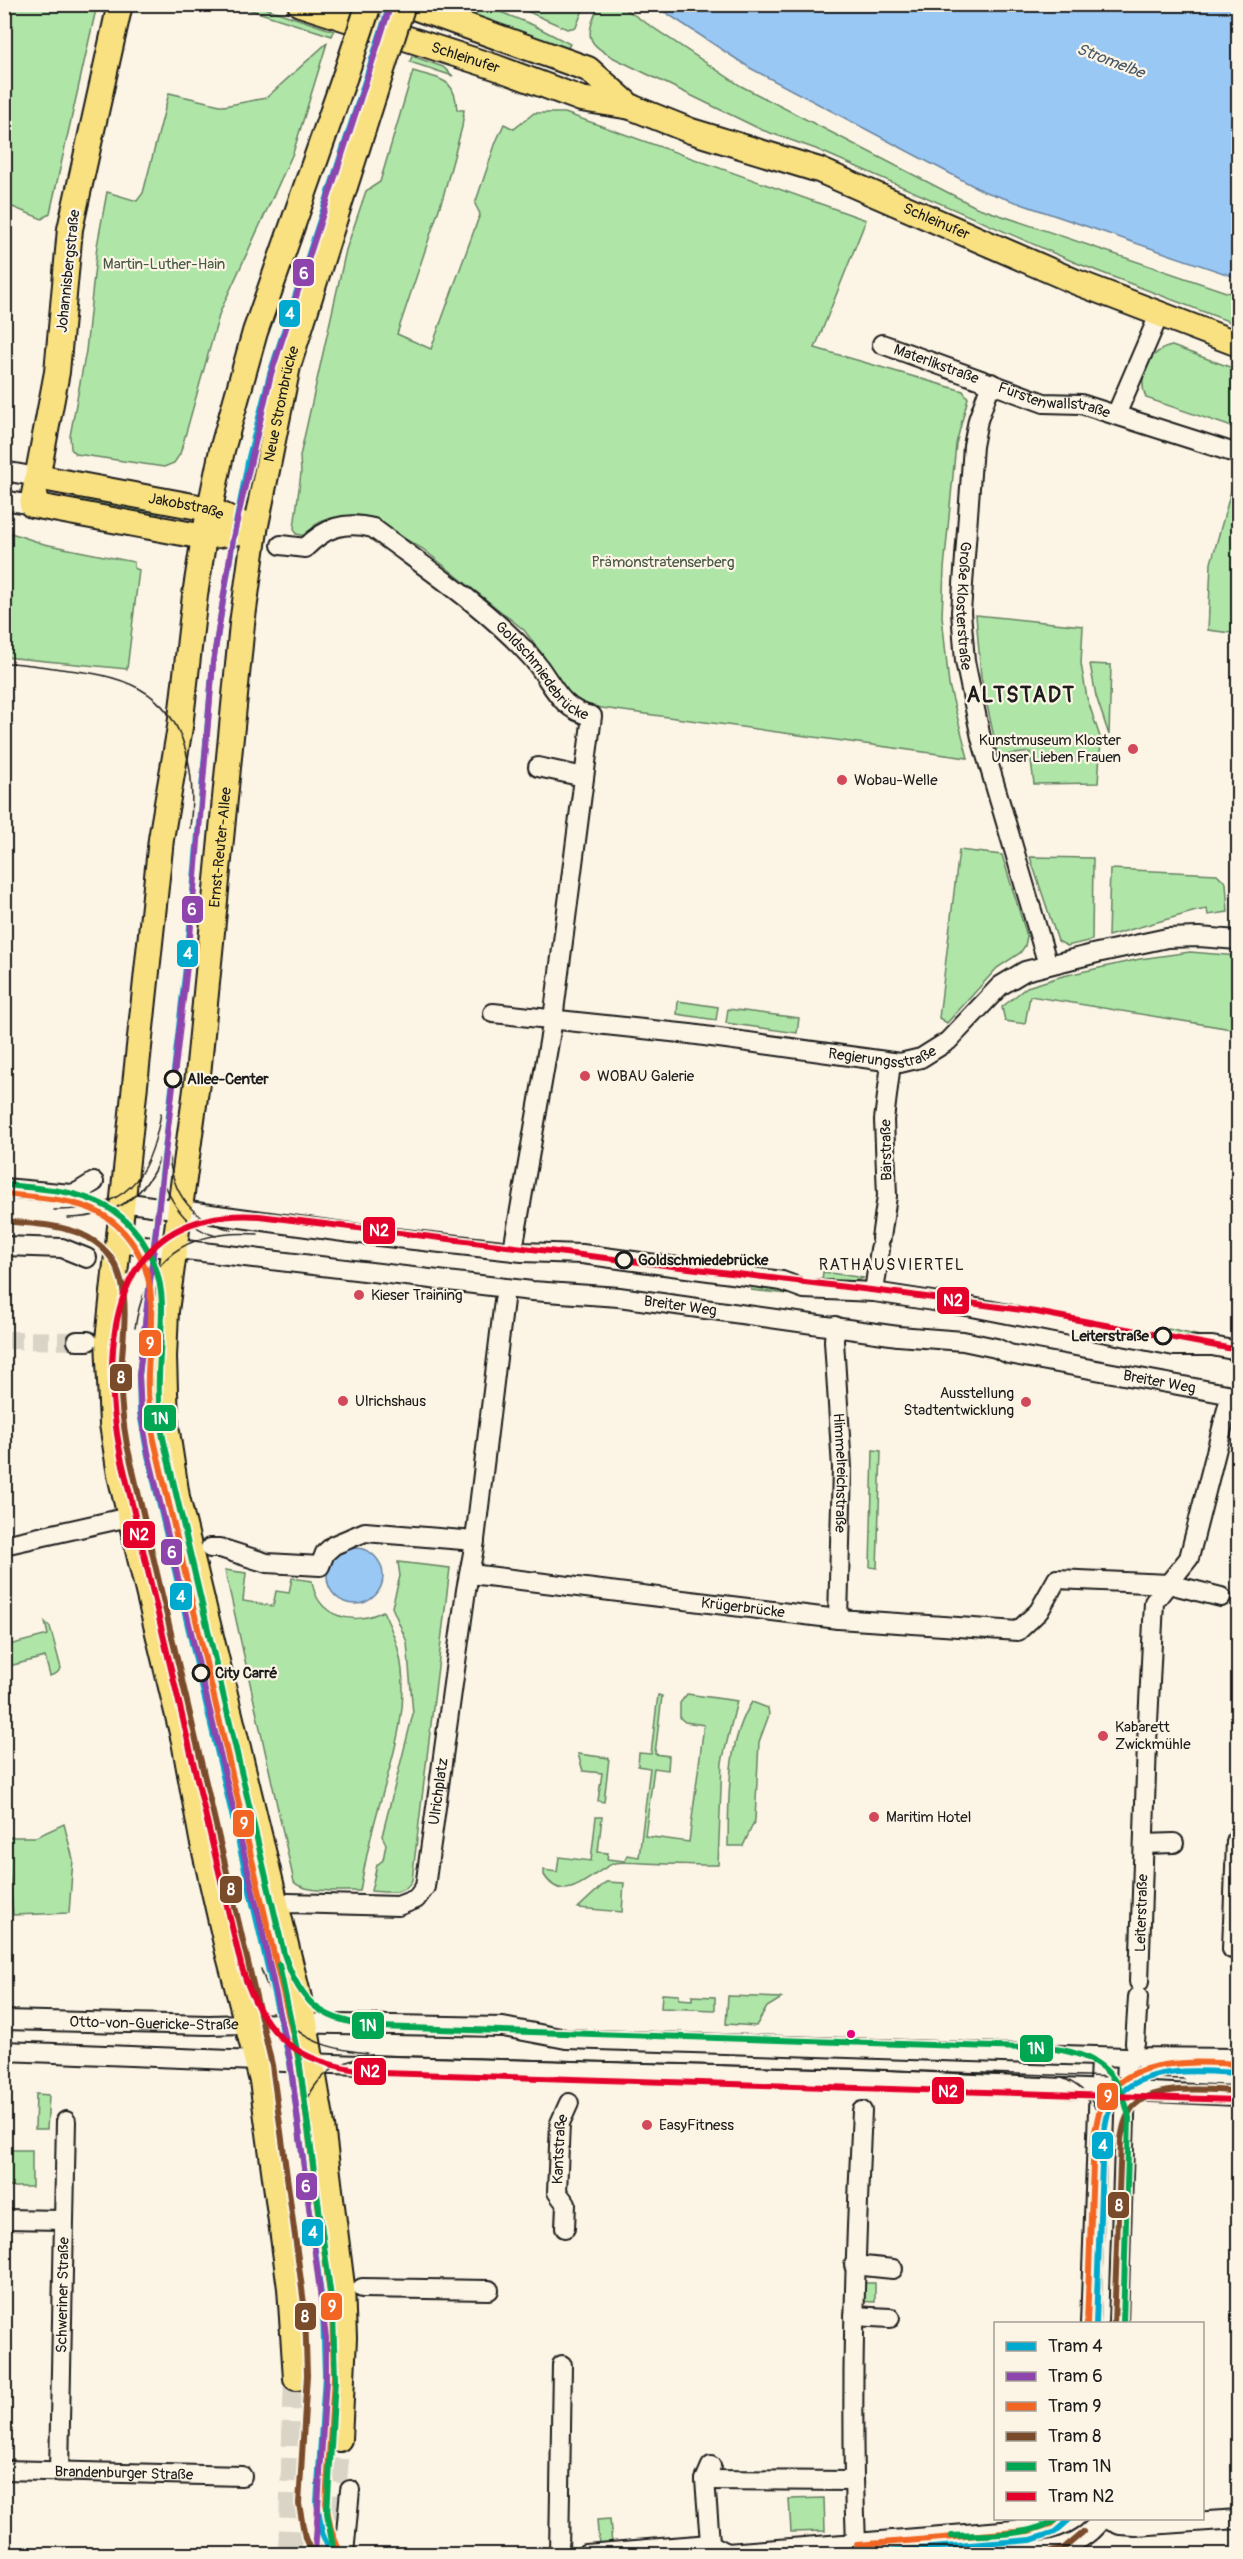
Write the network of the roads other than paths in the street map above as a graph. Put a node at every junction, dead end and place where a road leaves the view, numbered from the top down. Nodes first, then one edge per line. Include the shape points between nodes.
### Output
1 (120, 4) edge
2 (300, 4) edge
3 (369, 4) edge
4 (404, 4) edge
5 (631, 107) junction
6 (1159, 315) junction
7 (882, 344) dead end
8 (1239, 344) edge
9 (992, 383) junction
10 (1116, 415) junction
11 (1239, 454) edge
12 (4, 471) edge
13 (37, 477) junction
14 (4, 500) edge
15 (32, 505) junction
16 (210, 509) junction
17 (255, 530) junction
18 (204, 537) junction
19 (280, 545) dead end
20 (538, 767) dead end
21 (584, 777) junction
22 (1239, 940) edge
23 (1048, 965) junction
24 (493, 1013) dead end
25 (553, 1019) junction
26 (891, 1063) junction
27 (94, 1182) dead end
28 (4, 1188) edge
29 (122, 1202) junction
30 (180, 1210) junction
31 (118, 1242) junction
32 (513, 1244) dead end
33 (4, 1246) edge
34 (174, 1249) junction
35 (87, 1258) dead end
36 (874, 1292) junction
37 (504, 1300) dead end
38 (835, 1326) junction
39 (1239, 1351) edge
40 (1233, 1400) edge
41 (129, 1517) junction
42 (475, 1541) junction
43 (4, 1545) edge
44 (210, 1548) dead end
45 (471, 1574) junction
46 (1169, 1584) junction
47 (1221, 1597) dead end
48 (838, 1619) junction
49 (1239, 1841) edge
50 (1174, 1843) dead end
51 (1144, 1844) junction
52 (277, 1905) junction
53 (1232, 1948) dead end
54 (4, 2020) edge
55 (305, 2023) junction
56 (248, 2024) junction
57 (1131, 2050) junction
58 (4, 2051) edge
59 (1100, 2056) junction
60 (1239, 2058) edge
61 (257, 2061) junction
62 (313, 2064) junction
63 (1098, 2088) junction
64 (1126, 2090) junction
65 (1239, 2096) edge
66 (569, 2103) dead end
67 (862, 2110) dead end
68 (66, 2121) dead end
69 (4, 2218) edge
70 (63, 2220) junction
71 (565, 2228) dead end
72 (854, 2265) junction
73 (893, 2269) dead end
74 (362, 2288) dead end
75 (489, 2290) dead end
76 (854, 2316) junction
77 (890, 2318) dead end
78 (1090, 2322) edge
79 (1118, 2322) edge
80 (562, 2365) dead end
81 (296, 2378) tunnel mouth
82 (339, 2439) tunnel mouth
83 (4, 2470) edge
84 (59, 2471) junction
85 (242, 2476) dead end
86 (854, 2481) junction
87 (350, 2490) dead end
88 (1239, 2519) edge
89 (1048, 2520) edge
90 (1100, 2520) edge
91 (1107, 2520) edge
92 (856, 2543) junction
93 (902, 2547) edge
94 (344, 2548) edge
95 (711, 2549) edge
96 (668, 2551) edge
97 (359, 2554) edge
98 (560, 2554) edge
99 (586, 2554) edge
100 (1013, 2554) edge

1 - 13 main road, Johannisbergstraße via 70,229 57,372
2 - 5 main road, Schleinufer via 581,99
3 - 16 main road, bridge via 252,342
4 - 5 main road, Schleinufer via 588,69
4 - 17 main road, Neue Strombrücke, bridge via 288,366
5 - 6 main road, Schleinufer via 698,133 834,176
6 - 8 main road, Schleinufer
6 - 10 street, Fürstenwallstraße
7 - 9 street, Materlikstraße
9 - 10 street, Fürstenwallstraße via 1044,404 1081,404
9 - 23 street, Große Klosterstraße via 973,446 963,642 981,738
10 - 11 street, Fürstenwallstraße
12 - 13 street, Jakobstraße
13 - 15 main road, Johannisbergstraße
13 - 16 main road, Jakobstraße
14 - 15 street, Jakobstraße
15 - 18 main road, Jakobstraße
16 - 17 main road, Jakobstraße
16 - 18 main road
17 - 18 main road, Jakobstraße
17 - 30 main road, Ernst-Reuter-Allee via 242,624 198,1075
18 - 29 main road via 180,728 161,839
19 - 21 street, Goldschmiedebrücke via 305,548 328,528 340,525 373,528 470,611 531,656 568,707 591,716
20 - 21 street
21 - 25 street, Goldschmiedebrücke
22 - 23 street, Regierungsstraße via 1167,938
23 - 26 street, Regierungsstraße via 1003,983 966,1024 936,1049 914,1060
24 - 25 street, Regierungsstraße
25 - 26 street, Regierungsstraße
25 - 32 street, Goldschmiedebrücke
26 - 36 street, Bärstraße via 884,1119 887,1196
27 - 28 street via 70,1194
29 - 30 street
29 - 31 main road
30 - 34 main road, Ernst-Reuter-Allee
30 - 36 street via 522,1252 592,1256 773,1280 804,1289
31 - 34 street, Breiter Weg
31 - 41 main road via 108,1376 114,1443
33 - 35 street via 63,1248
34 - 38 street, Breiter Weg via 532,1291 619,1297
34 - 52 main road, Ernst-Reuter-Allee via 163,1386 169,1454
36 - 39 street via 1174,1346
37 - 42 street, Ulrichplatz
38 - 40 street, Breiter Weg via 963,1341
38 - 48 street, Himmelreichstraße via 842,1468
40 - 46 street, Leiterstraße via 1189,1558
41 - 43 street
41 - 56 main road via 184,1741 228,1953
42 - 44 street via 365,1532 334,1545 325,1553 320,1566 267,1563
42 - 45 street, Ulrichplatz
45 - 48 street, Krügerbrücke
45 - 52 street, Ulrichplatz via 425,1887 416,1899 398,1906
46 - 47 street
46 - 48 street, Krügerbrücke via 1057,1579 1039,1611 1018,1631
46 - 51 street, Leiterstraße via 1154,1602 1140,1742
49 - 53 street
50 - 51 street
51 - 57 street, Leiterstraße via 1139,1989
52 - 55 main road, Ernst-Reuter-Allee
54 - 56 street, Otto-von-Guericke-Straße
55 - 56 street, Otto-von-Guericke-Straße
55 - 59 street, Otto-von-Guericke-Straße via 503,2027 576,2039
55 - 62 main road, Ernst-Reuter-Allee
56 - 61 main road
56 - 62 street via 288,2054
57 - 59 street, Otto-von-Guericke-Straße
57 - 60 street, Otto-von-Guericke-Straße
57 - 64 street, Leiterstraße
58 - 61 street
59 - 63 street
61 - 62 street
61 - 81 main road via 290,2289
62 - 63 street
62 - 82 main road, Ernst-Reuter-Allee via 342,2286 344,2338
63 - 64 street
63 - 78 street
64 - 65 street
64 - 79 street, Leiterstraße
66 - 71 street, Kantstraße via 560,2123 557,2192 566,2204
67 - 72 street
68 - 70 street, Schweriner Straße
69 - 70 street
70 - 84 street, Schweriner Straße
72 - 73 street
72 - 76 street via 848,2292
74 - 75 street
76 - 77 street
76 - 86 street
80 - 98 street
83 - 84 street, Brandenburger Straße
84 - 85 street, Brandenburger Straße
86 - 92 street
86 - 95 street via 708,2473
87 - 94 street
88 - 91 street via 1135,2526
89 - 93 street via 1014,2530
90 - 100 street via 1070,2545
92 - 93 street
92 - 95 street via 727,2553
94 - 97 street
95 - 96 street
96 - 99 street

